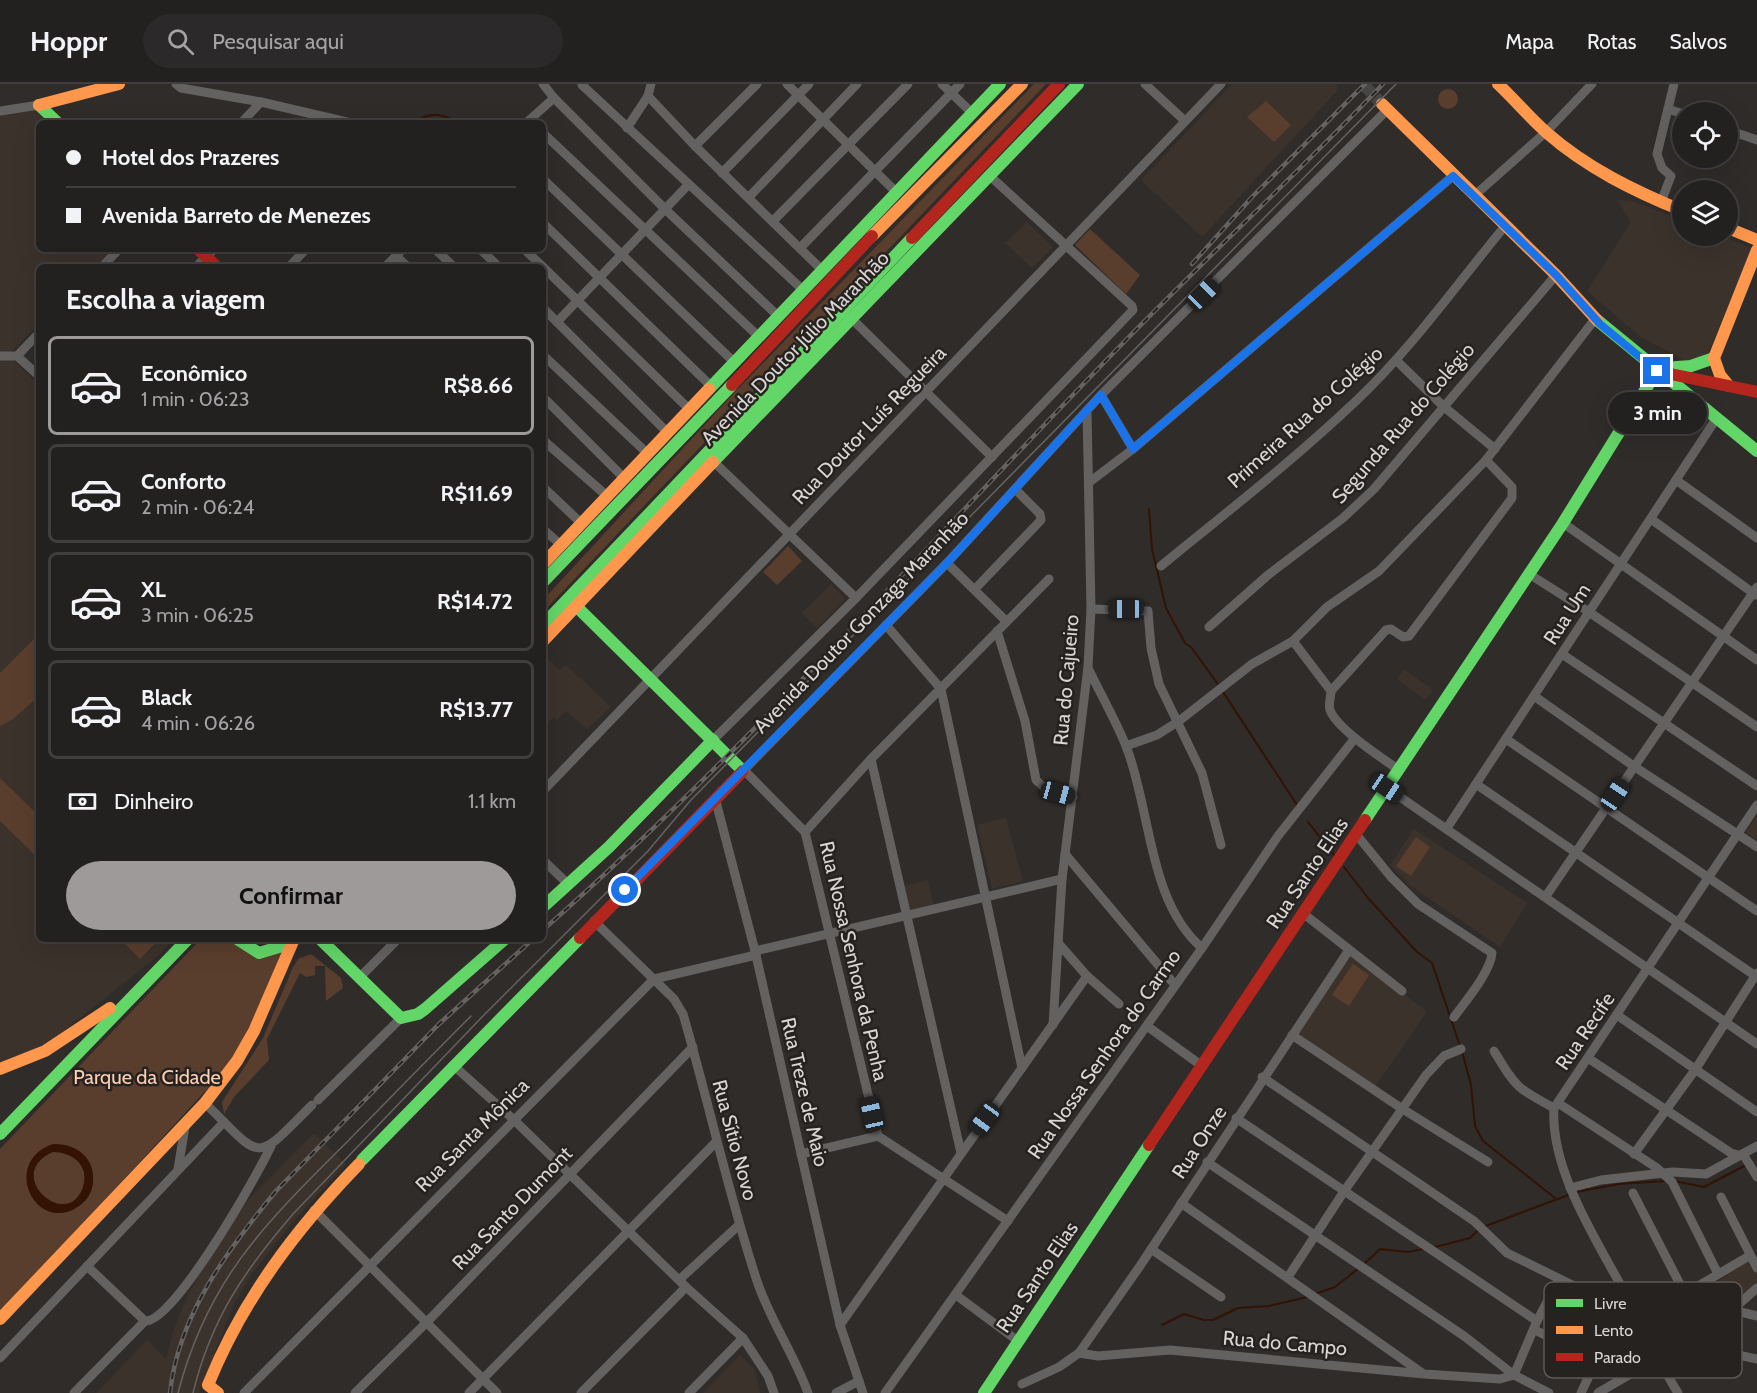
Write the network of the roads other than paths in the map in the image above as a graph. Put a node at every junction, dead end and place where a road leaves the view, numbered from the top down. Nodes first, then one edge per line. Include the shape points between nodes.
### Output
1 (119, 84) edge
2 (176, 84) edge
3 (543, 84) edge
4 (651, 84) edge
5 (757, 84) edge
6 (787, 84) edge
7 (809, 84) edge
8 (858, 84) edge
9 (908, 84) edge
10 (942, 84) edge
11 (960, 84) edge
12 (1000, 84) edge
13 (1022, 84) edge
14 (1059, 84) edge
15 (1078, 84) edge
16 (1145, 84) edge
17 (1221, 84) edge
18 (1498, 84) edge
19 (1674, 84) edge
20 (582, 85) edge
21 (1588, 85) edge
22 (951, 93) junction
23 (798, 95) junction
24 (648, 96) junction
25 (554, 98) junction
26 (261, 102) junction
27 (39, 105) junction
28 (1385, 107) joint
29 (1668, 109) junction
30 (1672, 110) edge
31 (0, 111) edge
32 (972, 112) junction
33 (823, 119) junction
34 (55, 120) edge
35 (244, 120) edge
36 (335, 120) edge
37 (531, 120) edge
38 (1185, 121) junction
39 (627, 128) junction
40 (1546, 132) junction
41 (1738, 133) edge
42 (546, 136) edge
43 (1757, 140) edge
44 (695, 146) junction
45 (849, 146) junction
46 (874, 171) junction
47 (722, 172) junction
48 (990, 176) junction
49 (1453, 176) junction
50 (546, 181) edge
51 (688, 185) junction
52 (896, 192) junction
53 (1474, 196) junction
54 (749, 197) junction
55 (1661, 202) junction
56 (1672, 206) edge
57 (666, 210) junction
58 (773, 221) junction
59 (546, 226) edge
60 (1505, 226) junction
61 (647, 230) junction
62 (1738, 232) edge
63 (1757, 240) edge
64 (1065, 246) junction
65 (800, 248) junction
66 (1757, 250) edge
67 (117, 252) edge
68 (303, 252) edge
69 (399, 252) edge
70 (438, 252) edge
71 (483, 252) edge
72 (527, 252) edge
73 (622, 256) junction
74 (105, 264) edge
75 (292, 264) edge
76 (389, 264) edge
77 (451, 264) edge
78 (496, 264) edge
79 (540, 264) edge
80 (546, 270) edge
81 (822, 270) junction
82 (1556, 275) junction
83 (601, 279) junction
84 (803, 290) junction
85 (578, 301) junction
86 (778, 316) junction
87 (850, 316) junction
88 (548, 317) edge
89 (1595, 319) junction
90 (36, 336) edge
91 (758, 336) junction
92 (0, 356) edge
93 (17, 356) junction
94 (546, 358) edge
95 (1714, 358) junction
96 (1396, 360) junction
97 (734, 362) junction
98 (1657, 371) junction
99 (36, 373) edge
100 (711, 386) junction
101 (1729, 386) junction
102 (927, 392) junction
103 (1757, 392) edge
104 (1101, 395) junction
105 (546, 400) edge
106 (1443, 406) junction
107 (689, 409) junction
108 (1088, 412) junction
109 (1716, 419) junction
110 (667, 432) junction
111 (546, 443) edge
112 (1133, 449) junction
113 (1495, 449) junction
114 (1757, 451) edge
115 (647, 453) junction
116 (992, 458) junction
117 (1486, 460) junction
118 (714, 462) junction
119 (624, 478) junction
120 (1676, 480) junction
121 (1090, 481) junction
122 (546, 490) edge
123 (1016, 490) junction
124 (607, 496) junction
125 (1651, 519) junction
126 (581, 523) junction
127 (1563, 523) junction
128 (546, 532) edge
129 (788, 533) junction
130 (1757, 538) edge
131 (561, 546) junction
132 (546, 561) edge
133 (947, 563) junction
134 (1620, 565) junction
135 (1161, 566) dead end
136 (1529, 574) junction
137 (546, 579) edge
138 (1049, 579) dead end
139 (975, 589) junction
140 (1756, 592) edge
141 (856, 598) junction
142 (576, 606) junction
143 (1091, 609) junction
144 (1589, 612) junction
145 (1006, 621) junction
146 (546, 622) edge
147 (886, 625) junction
148 (1209, 627) dead end
149 (997, 631) junction
150 (1721, 636) junction
151 (546, 638) edge
152 (1293, 641) junction
153 (1562, 654) junction
154 (1757, 660) edge
155 (1088, 667) junction
156 (649, 679) junction
157 (1691, 682) junction
158 (940, 689) junction
159 (1331, 691) junction
160 (1534, 696) junction
161 (1179, 721) junction
162 (1663, 724) junction
163 (1757, 727) edge
164 (1355, 738) junction
165 (1506, 739) junction
166 (713, 740) junction
167 (1126, 746) junction
168 (871, 759) junction
169 (1635, 767) junction
170 (744, 770) junction
171 (1399, 770) junction
172 (1476, 784) junction
173 (546, 785) edge
174 (1757, 786) edge
175 (1387, 788) junction
176 (1073, 797) junction
177 (716, 798) junction
178 (1757, 805) edge
179 (1605, 809) junction
180 (1447, 828) junction
181 (805, 831) junction
182 (1737, 833) junction
183 (1356, 834) junction
184 (1221, 845) dead end
185 (1757, 847) edge
186 (1576, 851) junction
187 (1065, 854) junction
188 (546, 863) edge
189 (1707, 877) junction
190 (1062, 879) junction
191 (569, 885) junction
192 (986, 895) junction
193 (1546, 896) junction
194 (546, 904) edge
195 (1757, 911) edge
196 (905, 914) junction
197 (1304, 914) junction
198 (594, 921) junction
199 (1680, 923) junction
200 (830, 933) junction
201 (185, 942) edge
202 (242, 942) edge
203 (285, 942) edge
204 (293, 942) edge
205 (323, 942) edge
206 (395, 942) edge
207 (502, 942) edge
208 (1059, 944) junction
209 (1202, 948) junction
210 (1349, 950) junction
211 (756, 953) junction
212 (1649, 968) junction
213 (1756, 975) edge
214 (1087, 976) junction
215 (360, 977) junction
216 (654, 979) junction
217 (147, 981) junction
218 (1175, 985) junction
219 (1402, 991) dead end
220 (1119, 1004) dead end
221 (1617, 1015) junction
222 (1454, 1017) dead end
223 (401, 1018) junction
224 (1725, 1021) junction
225 (1053, 1025) junction
226 (1147, 1026) junction
227 (1292, 1035) junction
228 (1757, 1044) edge
229 (693, 1047) junction
230 (1461, 1049) dead end
231 (1494, 1051) dead end
232 (1588, 1058) junction
233 (453, 1065) junction
234 (1203, 1066) junction
235 (1022, 1068) junction
236 (0, 1069) edge
237 (1695, 1070) junction
238 (1262, 1077) junction
239 (205, 1103) junction
240 (1556, 1106) junction
241 (1401, 1108) junction
242 (1666, 1111) junction
243 (1757, 1113) edge
244 (1236, 1118) junction
245 (513, 1119) junction
246 (224, 1122) junction
247 (186, 1123) junction
248 (0, 1134) edge
249 (878, 1136) junction
250 (716, 1143) junction
251 (271, 1146) junction
252 (1757, 1146) edge
253 (1372, 1150) junction
254 (961, 1153) junction
255 (801, 1154) junction
256 (1635, 1154) junction
257 (1742, 1156) junction
258 (1208, 1162) junction
259 (1488, 1162) dead end
260 (178, 1169) junction
261 (1755, 1173) edge
262 (570, 1174) junction
263 (1667, 1177) junction
264 (944, 1179) junction
265 (1345, 1190) junction
266 (1572, 1192) junction
267 (1632, 1193) dead end
268 (1721, 1197) dead end
269 (1181, 1203) junction
270 (314, 1210) junction
271 (1008, 1221) junction
272 (739, 1225) junction
273 (629, 1230) junction
274 (1316, 1235) junction
275 (1151, 1249) junction
276 (1749, 1256) junction
277 (370, 1265) junction
278 (87, 1266) junction
279 (1757, 1268) edge
280 (1718, 1274) junction
281 (1288, 1277) junction
282 (1559, 1279) junction
283 (1558, 1282) edge
284 (1565, 1282) edge
285 (1619, 1282) edge
286 (1679, 1282) edge
287 (1705, 1282) edge
288 (682, 1284) junction
289 (1757, 1288) edge
290 (956, 1295) junction
291 (1221, 1297) dead end
292 (1742, 1301) edge
293 (1544, 1310) edge
294 (1742, 1312) edge
295 (1757, 1316) edge
296 (0, 1319) edge
297 (145, 1322) junction
298 (427, 1322) junction
299 (840, 1325) junction
300 (1536, 1326) junction
301 (1544, 1331) edge
302 (743, 1338) junction
303 (1018, 1341) junction
304 (1079, 1353) junction
305 (1742, 1356) edge
306 (0, 1358) edge
307 (1757, 1359) edge
308 (1424, 1374) junction
309 (1514, 1375) junction
310 (1588, 1378) edge
311 (1623, 1378) edge
312 (1669, 1378) edge
313 (483, 1379) junction
314 (859, 1381) junction
315 (1022, 1384) dead end
316 (211, 1390) edge
317 (1678, 1392) edge
318 (74, 1393) edge
319 (244, 1393) edge
320 (355, 1393) edge
321 (469, 1393) edge
322 (497, 1393) edge
323 (581, 1393) edge
324 (689, 1393) edge
325 (774, 1393) edge
326 (808, 1393) edge
327 (836, 1393) edge
328 (863, 1393) edge
329 (885, 1393) edge
330 (984, 1393) edge
331 (1549, 1393) edge
332 (1581, 1393) edge
333 (1598, 1393) edge
334 (1689, 1393) edge

1 - 27 main road
2 - 26 street
3 - 25 street
4 - 24 street
5 - 44 street
6 - 23 street
7 - 23 street
8 - 33 street
9 - 45 street
10 - 22 street
11 - 22 street
12 - 32 main road, Avenida Doutor Júlio Maranhão
13 - 137 main road, Avenida Doutor Júlio Maranhão via 880,226
14 - 146 main road, Avenida Doutor Júlio Maranhão
15 - 48 main road, Avenida Doutor Júlio Maranhão
16 - 38 street
17 - 38 street, Rua Doutor Luís Regueira
18 - 40 main road
19 - 29 street
20 - 39 street
21 - 40 street
22 - 32 street
22 - 46 street
23 - 33 street
23 - 47 street
24 - 39 street
24 - 44 street
25 - 37 street
25 - 57 street
26 - 35 street
26 - 36 street
27 - 31 street
27 - 34 main road
28 - 49 main road
28 - 104 street, Avenida Doutor Gonzaga Maranhão
29 - 30 street
29 - 55 street via 1657,154 1671,178
32 - 52 main road, Avenida Doutor Júlio Maranhão
33 - 45 street
33 - 54 street
38 - 64 street, Rua Doutor Luís Regueira
39 - 51 street
40 - 53 street
40 - 55 main road via 1604,174
41 - 43 street
42 - 61 street
44 - 47 street
45 - 46 street
45 - 58 street
46 - 52 street
46 - 65 street
47 - 54 street
48 - 64 street
48 - 87 main road, Avenida Doutor Júlio Maranhão
49 - 53 main road
49 - 112 street
50 - 73 street
51 - 57 street
51 - 84 street
52 - 81 main road, Avenida Doutor Júlio Maranhão
53 - 60 main road
54 - 58 street
55 - 56 main road
57 - 61 street
57 - 86 street
58 - 65 street
59 - 83 street
60 - 82 main road
60 - 96 street, Primeira Rua do Colégio
61 - 73 street
61 - 91 street
62 - 63 main road
64 - 102 street, Rua Doutor Luís Regueira
64 - 116 street, Avenida Doutor Gonzaga Maranhão via 1133,308
65 - 81 street
66 - 95 main road
67 - 74 street
68 - 75 street
69 - 76 street
70 - 77 street
71 - 78 street
72 - 79 street
73 - 83 street
73 - 97 street
80 - 85 street
81 - 84 main road, Avenida Doutor Júlio Maranhão
82 - 89 main road
82 - 106 street, Segunda Rua do Colégio
83 - 85 street
83 - 100 street
84 - 86 main road, Avenida Doutor Júlio Maranhão
85 - 88 street
85 - 107 street
86 - 91 main road, Avenida Doutor Júlio Maranhão
87 - 102 street
87 - 118 main road, Avenida Doutor Júlio Maranhão
88 - 110 street
89 - 98 main road
89 - 113 street
90 - 93 street
91 - 97 main road, Avenida Doutor Júlio Maranhão
92 - 93 street
93 - 99 street
94 - 115 street
95 - 98 main road
95 - 101 main road
96 - 106 street
96 - 135 street, Primeira Rua do Colégio via 1242,501
97 - 100 main road, Avenida Doutor Júlio Maranhão
98 - 101 main road
98 - 109 main road
98 - 127 main road, Rua Santo Elias
100 - 107 main road, Avenida Doutor Júlio Maranhão
101 - 103 main road
102 - 116 street
102 - 129 street, Rua Doutor Luís Regueira
104 - 108 street, Avenida Doutor Gonzaga Maranhão
104 - 112 street
105 - 119 street
106 - 113 street
106 - 148 street, Segunda Rua do Colégio via 1374,489
107 - 110 main road, Avenida Doutor Júlio Maranhão
108 - 121 street, Rua do Cajueiro
108 - 123 street, Avenida Doutor Gonzaga Maranhão
109 - 114 main road
109 - 120 street, Rua Um
110 - 115 main road, Avenida Doutor Júlio Maranhão
111 - 124 street
112 - 121 street
113 - 117 street
115 - 119 main road, Avenida Doutor Júlio Maranhão
116 - 141 street, Avenida Doutor Gonzaga Maranhão
117 - 152 street via 1379,571 1328,607
117 - 159 street via 1512,487 1512,498 1409,636 1386,630
118 - 129 street
118 - 142 main road, Avenida Doutor Júlio Maranhão
119 - 124 main road, Avenida Doutor Júlio Maranhão
120 - 125 street, Rua Um
120 - 130 street
121 - 143 street, Rua do Cajueiro
122 - 126 street
123 - 133 street, Avenida Doutor Gonzaga Maranhão
123 - 139 street via 1040,514 1041,520
124 - 126 main road, Avenida Doutor Júlio Maranhão
125 - 134 street, Rua Um
125 - 140 street
126 - 131 main road, Avenida Doutor Júlio Maranhão
127 - 134 street
127 - 136 main road, Rua Santo Elias
128 - 131 street
129 - 141 street
129 - 156 street, Rua Doutor Luís Regueira
131 - 132 main road, Avenida Doutor Júlio Maranhão
133 - 139 street
133 - 147 street, Avenida Doutor Gonzaga Maranhão
134 - 144 street, Rua Um
134 - 150 street
136 - 144 street
136 - 171 main road, Rua Santo Elias
138 - 145 street
139 - 145 street
140 - 150 street
141 - 166 street, Avenida Doutor Gonzaga Maranhão
142 - 151 main road, Avenida Doutor Júlio Maranhão
142 - 156 main road
143 - 155 street, Rua do Cajueiro
143 - 161 street via 1147,610 1159,684
144 - 153 street, Rua Um
144 - 157 street
145 - 149 street
147 - 158 street
147 - 170 street, Avenida Doutor Gonzaga Maranhão
149 - 158 street
149 - 176 street via 1025,721 1036,780 1047,790
150 - 154 street
150 - 157 street
152 - 159 street
152 - 161 street via 1252,664
153 - 160 street, Rua Um
153 - 162 street
155 - 167 street
155 - 176 street, Rua do Cajueiro
156 - 166 main road
156 - 173 street, Rua Doutor Luís Regueira
157 - 162 street
157 - 163 street
158 - 168 street
158 - 192 street
159 - 164 street via 1329,709
160 - 165 street, Rua Um
160 - 169 street
161 - 167 street via 1158,735
161 - 184 street via 1202,773
162 - 169 street
162 - 174 street
164 - 171 street
164 - 209 street, Rua Nossa Senhora do Carmo via 1278,836
165 - 172 street, Rua Um
165 - 179 street
166 - 170 main road
166 - 191 main road, Avenida Doutor Gonzaga Maranhão
167 - 209 street via 1174,913
168 - 181 street
168 - 196 street
169 - 179 street
169 - 182 street
170 - 177 main road, Avenida Doutor Gonzaga Maranhão
170 - 181 street, Rua Nossa Senhora da Penha
171 - 175 main road, Rua Santo Elias
172 - 180 street, Rua Um
172 - 186 street
175 - 180 street
175 - 183 main road, Rua Santo Elias
176 - 187 street, Rua do Cajueiro
177 - 198 main road, Avenida Doutor Gonzaga Maranhão
177 - 211 street, Rua Treze de Maio
178 - 182 street, Rua Recife
179 - 186 street
179 - 189 street
180 - 193 street
181 - 200 street, Rua Nossa Senhora da Penha
182 - 185 street
182 - 189 street, Rua Recife
183 - 197 main road, Rua Santo Elias
183 - 222 street via 1390,877 1418,903 1492,953 1476,986
186 - 193 street
186 - 199 street
187 - 190 street, Rua do Cajueiro
187 - 218 street
188 - 191 street
189 - 195 street
189 - 199 street, Rua Recife
190 - 192 street
190 - 208 street, Rua do Cajueiro
191 - 194 main road, Avenida Doutor Gonzaga Maranhão
192 - 196 street
192 - 235 street
193 - 212 street
196 - 200 street
196 - 254 street
197 - 210 street
197 - 234 main road, Rua Santo Elias
198 - 216 street, Rua Sítio Novo
198 - 233 main road, Avenida Doutor Gonzaga Maranhão
199 - 212 street, Rua Recife
199 - 213 street
200 - 211 street
200 - 249 street, Rua Nossa Senhora da Penha
201 - 217 main road
202 - 203 main road via 259,953
204 - 239 main road via 254,1031
205 - 215 main road
206 - 215 street
207 - 223 main road via 425,1009
208 - 214 street
208 - 225 street, Rua do Cajueiro
209 - 218 street, Rua Nossa Senhora do Carmo
210 - 219 street
210 - 227 street, Rua Onze
211 - 216 street
211 - 255 street, Rua Treze de Maio
212 - 221 street, Rua Recife
212 - 224 street
213 - 224 street
214 - 220 street
214 - 225 street
215 - 223 main road
216 - 229 street, Rua Sítio Novo via 681,1008
216 - 245 street, Rua Santa Mônica
217 - 236 main road via 52,1050
217 - 248 main road
218 - 226 street, Rua Nossa Senhora do Carmo
221 - 232 street, Rua Recife
221 - 237 street
223 - 251 street
224 - 228 street
224 - 237 street
225 - 235 street
226 - 234 street
226 - 271 street, Rua Nossa Senhora do Carmo
227 - 238 street, Rua Onze
227 - 241 street
229 - 250 street, Rua Sítio Novo
229 - 262 street, Rua Santo Dumont
230 - 241 street via 1438,1062
231 - 240 street via 1502,1068 1521,1090
232 - 240 street, Rua Recife
232 - 242 street
233 - 245 street
233 - 270 main road, Avenida Doutor Gonzaga Maranhão
234 - 303 main road, Rua Santo Elias
235 - 254 street
237 - 242 street
237 - 243 street
238 - 244 street, Rua Onze
238 - 253 street
239 - 246 street
239 - 247 main road
240 - 256 street
240 - 266 street via 1555,1130
241 - 253 street
241 - 259 street
242 - 256 street
242 - 257 street
244 - 258 street, Rua Onze
244 - 265 street
245 - 262 street
245 - 277 street, Rua Santa Mônica
246 - 251 street via 254,1149
246 - 260 street
247 - 260 street
247 - 296 main road
249 - 255 street
249 - 264 street
250 - 272 street, Rua Sítio Novo
250 - 273 street
251 - 297 street via 197,1270 158,1317
252 - 257 street
253 - 265 street
253 - 282 street via 1474,1221 1507,1253
254 - 264 street
255 - 299 street, Rua Treze de Maio
256 - 263 street
257 - 261 street
257 - 263 street via 1706,1174 1684,1171
258 - 269 street, Rua Onze
258 - 274 street
260 - 278 street
262 - 273 street
262 - 298 street, Rua Santo Dumont
263 - 266 street via 1601,1180
263 - 280 street
264 - 271 street
264 - 299 street
265 - 274 street
265 - 300 street
266 - 285 street
267 - 286 street
268 - 276 street
269 - 275 street, Rua Onze
269 - 281 street
270 - 277 street
270 - 316 main road, Avenida Doutor Gonzaga Maranhão via 266,1270 219,1355
271 - 290 street, Rua Nossa Senhora do Carmo
272 - 288 street
272 - 326 street, Rua Sítio Novo via 764,1299
273 - 288 street
273 - 313 street
274 - 281 street
274 - 309 street
275 - 291 street
275 - 304 street, Rua Onze
276 - 279 street
276 - 280 street
277 - 298 street
277 - 319 street, Rua Santa Mônica
278 - 297 street
278 - 306 street
280 - 287 street
281 - 308 street
282 - 283 street
282 - 284 street
288 - 302 street
288 - 323 street
289 - 292 street
290 - 303 street
290 - 329 street, Rua Nossa Senhora do Carmo
293 - 300 street
294 - 295 street
297 - 318 street
298 - 313 street
298 - 320 street, Rua Santo Dumont
299 - 314 street, Rua Treze de Maio
300 - 301 street
300 - 309 street
302 - 324 street
302 - 325 street via 768,1376
303 - 330 main road, Rua Santo Elias
304 - 308 street, Rua do Campo via 1098,1356 1170,1350
304 - 315 street
305 - 307 street
308 - 309 street, Rua do Campo via 1500,1379
309 - 331 street
310 - 332 street
311 - 333 street
312 - 317 street
313 - 321 street
313 - 322 street
314 - 327 street
314 - 328 street, Rua Treze de Maio
317 - 334 street

